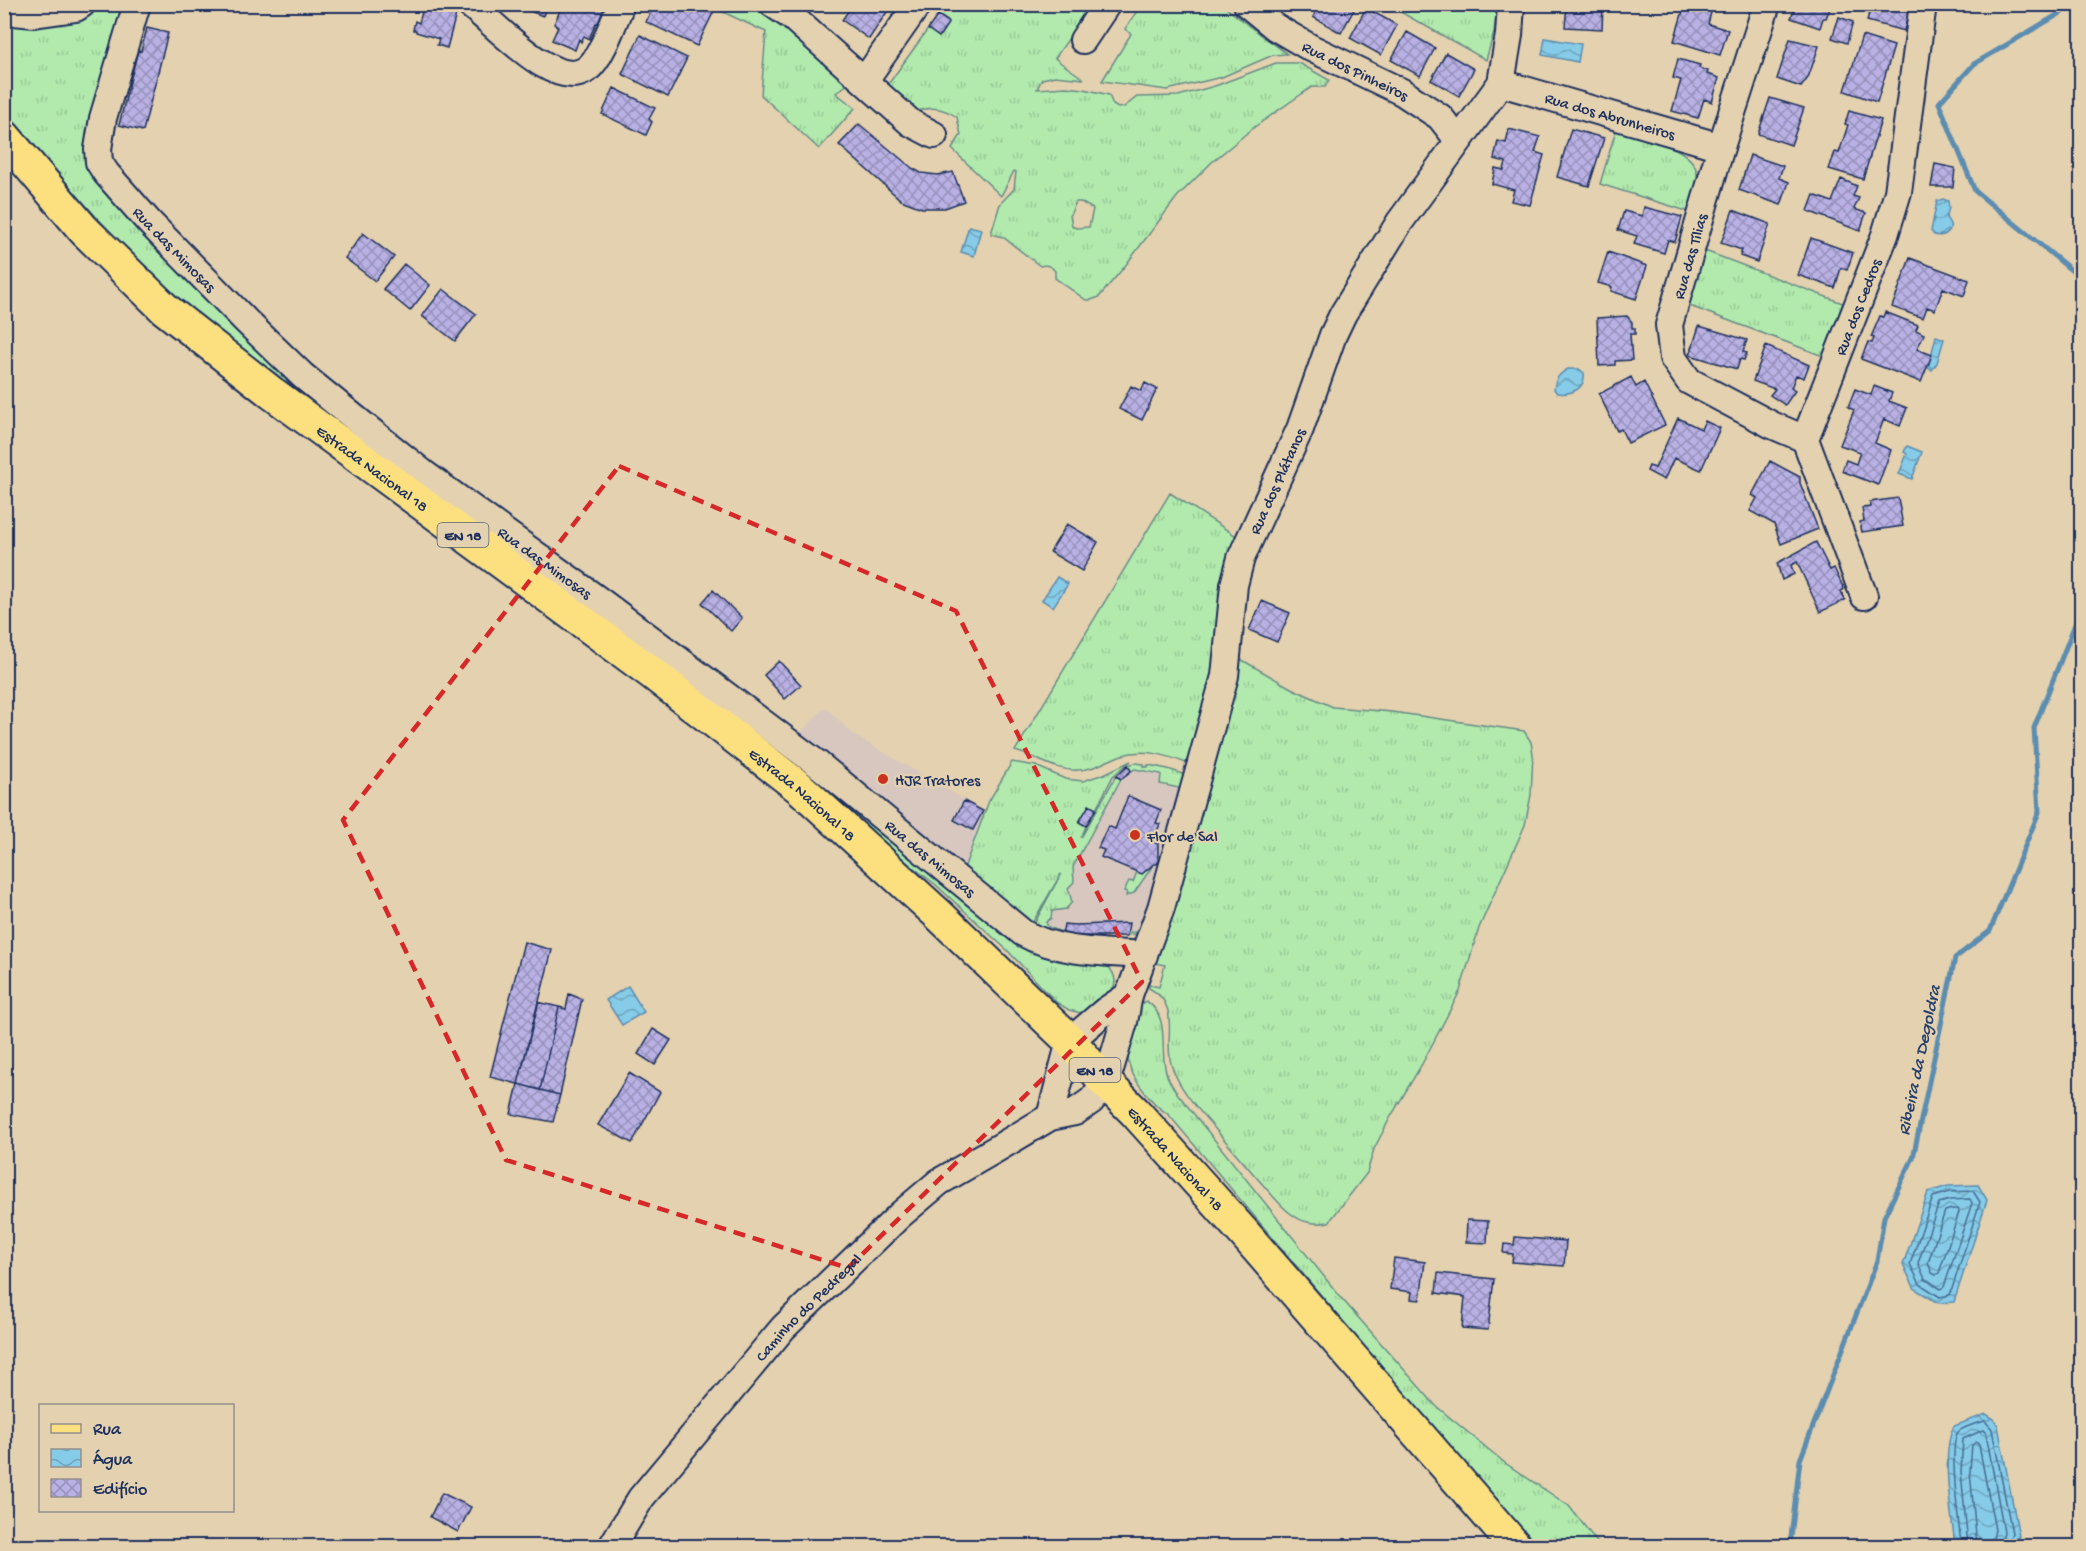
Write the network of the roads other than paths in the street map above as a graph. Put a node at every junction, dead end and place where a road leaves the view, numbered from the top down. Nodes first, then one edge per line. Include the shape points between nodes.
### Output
1 (82, 4) edge
2 (137, 4) edge
3 (469, 4) edge
4 (621, 4) edge
5 (773, 4) edge
6 (918, 4) edge
7 (1107, 4) edge
8 (1247, 4) edge
9 (1511, 4) edge
10 (1767, 4) edge
11 (1923, 4) edge
12 (4, 12) edge
13 (1083, 40) dead end
14 (865, 80) junction
15 (1501, 82) junction
16 (933, 135) dead end
17 (4, 136) edge
18 (1458, 140) junction
19 (1721, 147) junction
20 (1805, 439) junction
21 (1864, 596) dead end
22 (1144, 955) junction
23 (1129, 995) junction
24 (1070, 1041) junction
25 (1106, 1083) junction
26 (1050, 1117) junction
27 (612, 1546) edge
28 (1515, 1546) edge

1 - 12 street via 34,14
2 - 22 street, Rua das Mimosas via 103,118 99,162 149,222 303,376 423,472 819,765 1023,933 1058,946
3 - 4 street via 541,64 571,74 587,70 601,51
5 - 14 street
6 - 14 street
7 - 13 street
8 - 18 street, Rua dos Pinheiros via 1275,27 1311,48 1402,92 1440,117
9 - 15 street, Rua dos Plátanos
10 - 19 street, Rua das Tílias
11 - 20 street, Rua dos Cedros via 1898,192
14 - 16 street via 911,123
15 - 18 street, Rua dos Plátanos
15 - 19 street, Rua dos Abrunheiros
17 - 24 main road, Estrada Nacional 18 / EN 18 via 84,230 165,309 800,788
18 - 22 street, Rua dos Plátanos via 1399,223 1343,314 1300,429 1241,558 1234,585 1225,676 1161,908
19 - 20 street, Rua das Tílias via 1669,326 1673,358 1689,381
20 - 21 street
22 - 23 street, Rua dos Plátanos
23 - 24 street
23 - 25 street, Rua dos Plátanos
24 - 25 main road, Estrada Nacional 18 / EN 18
24 - 26 street
25 - 26 street, Caminho do Pedregal via 1075,1112
25 - 28 main road, Estrada Nacional 18 / EN 18 via 1243,1232
26 - 27 street, Caminho do Pedregal via 939,1182 783,1329 641,1498

